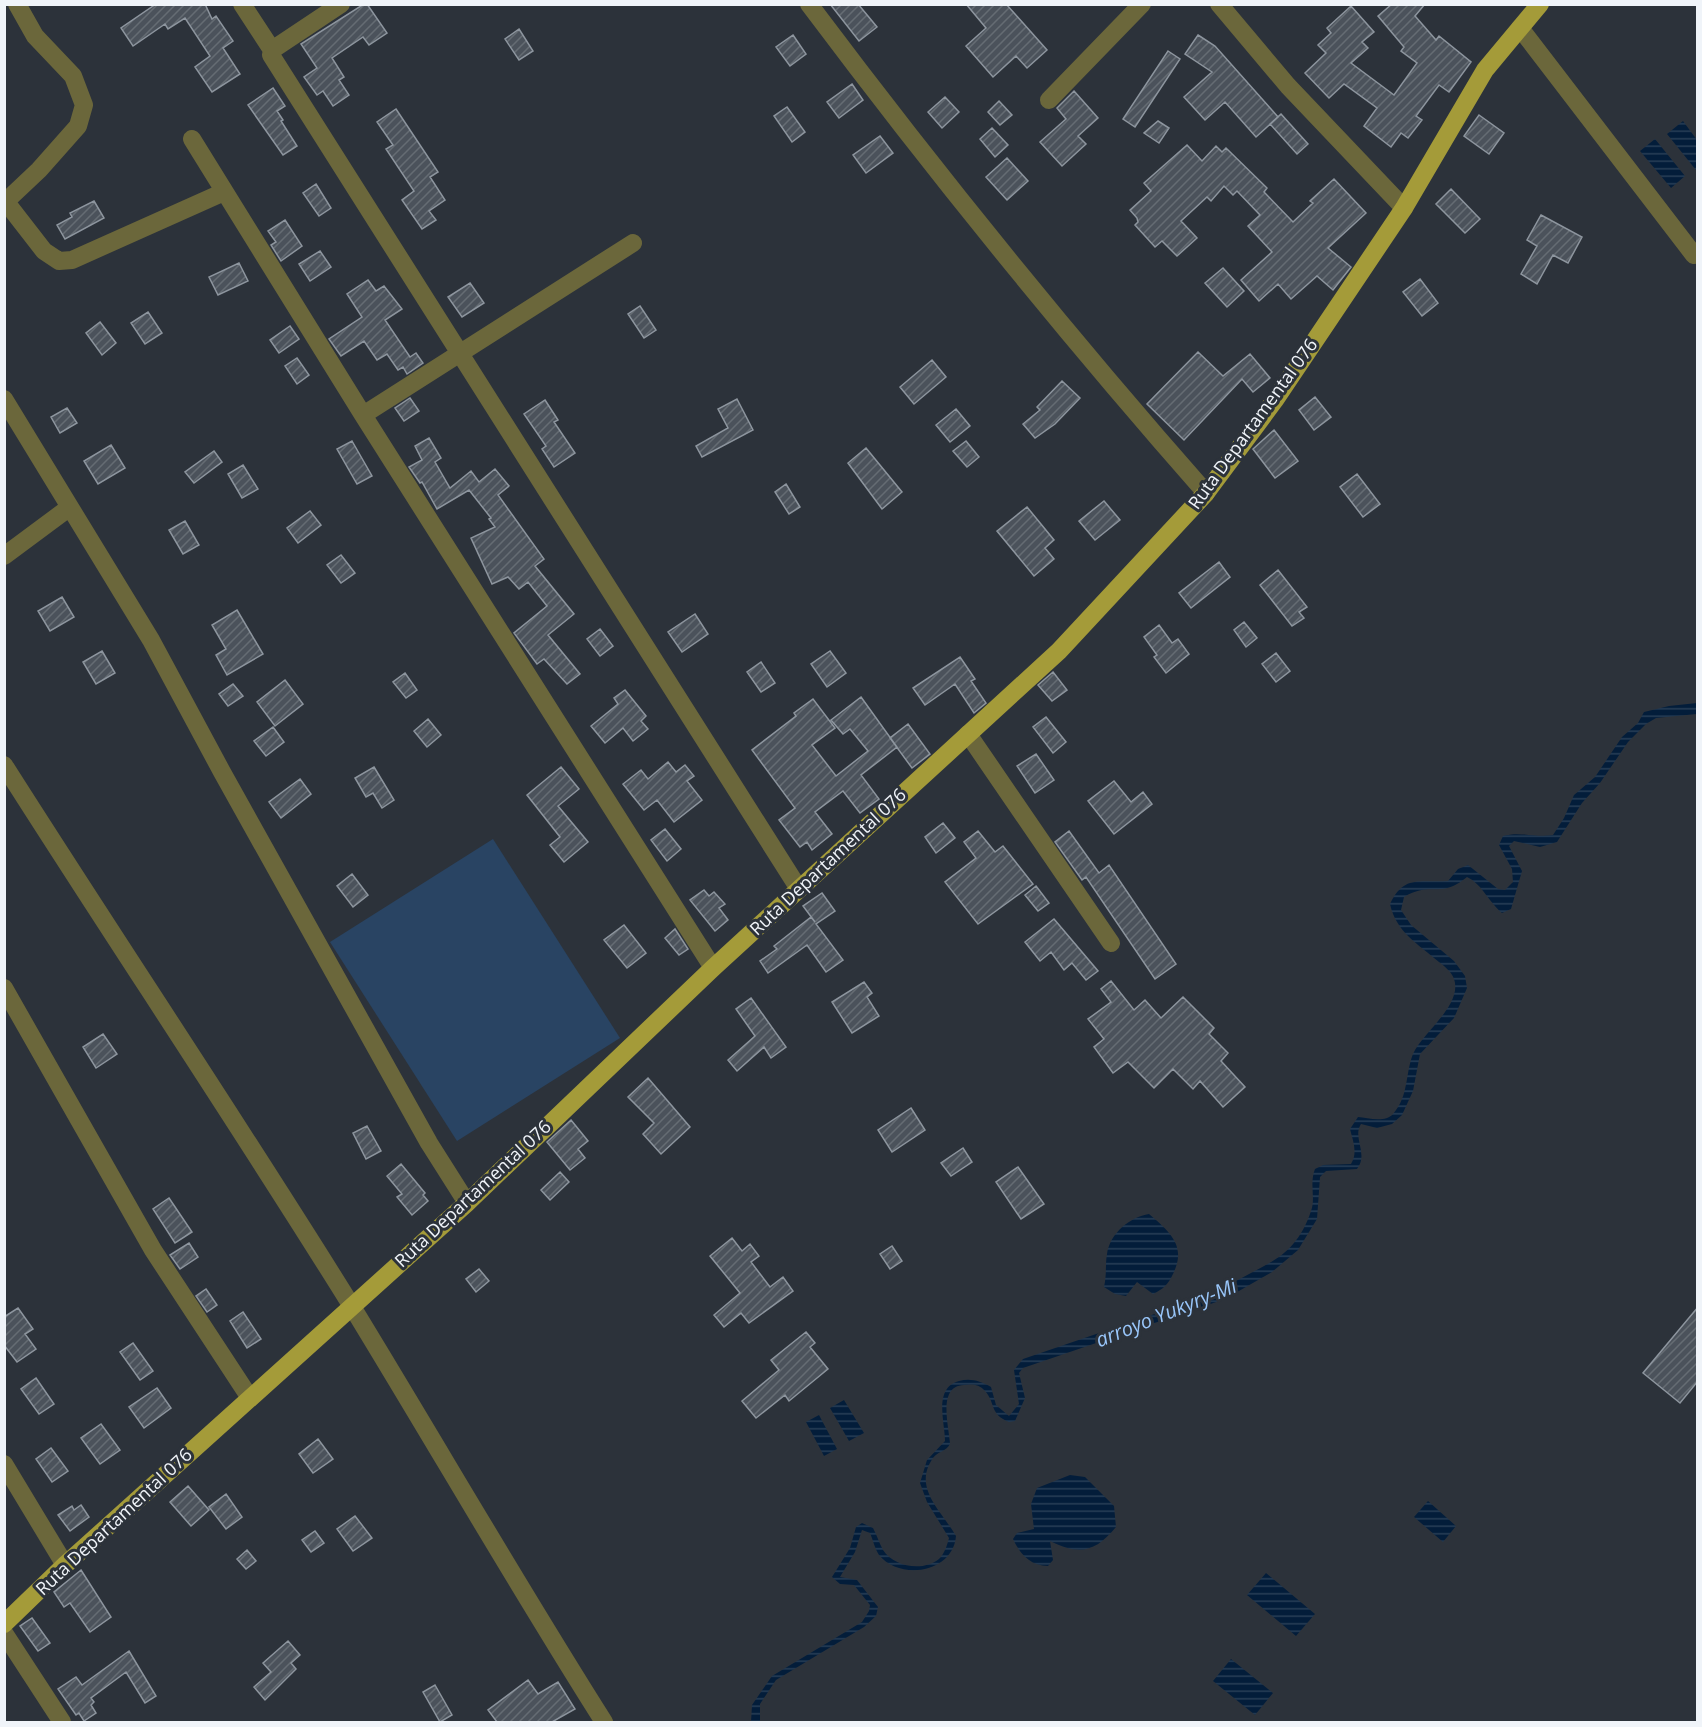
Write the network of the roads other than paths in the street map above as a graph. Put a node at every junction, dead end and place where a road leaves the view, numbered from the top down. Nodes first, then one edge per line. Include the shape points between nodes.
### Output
1 (243, 4) edge
2 (341, 4) edge
3 (809, 4) edge
4 (1142, 4) edge
5 (1220, 4) edge
6 (1540, 4) edge
7 (17, 5) edge
8 (1520, 28) junction
9 (272, 50) junction
10 (1048, 100) dead end
11 (192, 139) dead end
12 (224, 192) junction
13 (5, 202) edge
14 (1404, 208) junction
15 (633, 243) dead end
16 (1694, 255) dead end
17 (460, 353) junction
18 (4, 399) edge
19 (363, 415) junction
20 (1206, 493) junction
21 (70, 507) junction
22 (4, 556) edge
23 (968, 734) junction
24 (4, 765) edge
25 (799, 889) junction
26 (1111, 943) dead end
27 (714, 968) junction
28 (4, 988) edge
29 (467, 1203) junction
30 (351, 1307) junction
31 (250, 1398) junction
32 (4, 1464) edge
33 (65, 1565) junction
34 (4, 1624) edge
35 (4, 1633) edge
36 (62, 1722) edge
37 (604, 1722) edge

1 - 9 street
2 - 9 street
3 - 20 street via 911,141 1103,376
4 - 10 street
5 - 14 street via 1288,86
6 - 8 main road, Ruta Departamental 076
7 - 13 street via 34,36 74,76 84,105 78,126
8 - 14 main road, Ruta Departamental 076 via 1485,70
8 - 16 street
9 - 17 street via 271,55
11 - 12 street
12 - 13 street via 72,260 59,261 45,251
12 - 19 street
14 - 20 main road, Ruta Departamental 076 via 1275,400
15 - 17 street
17 - 19 street
17 - 25 street
18 - 21 street
19 - 27 street
20 - 23 main road, Ruta Departamental 076 via 1059,651
21 - 22 street
21 - 29 street via 151,640 429,1143
23 - 25 main road, Ruta Departamental 076
23 - 26 street
24 - 30 street via 192,1053
25 - 27 main road, Ruta Departamental 076
27 - 29 main road, Ruta Departamental 076
28 - 31 street via 153,1251
29 - 30 main road, Ruta Departamental 076
30 - 31 main road, Ruta Departamental 076
30 - 37 street
31 - 33 main road, Ruta Departamental 076
32 - 33 street
33 - 34 main road, Ruta Departamental 076
35 - 36 street

